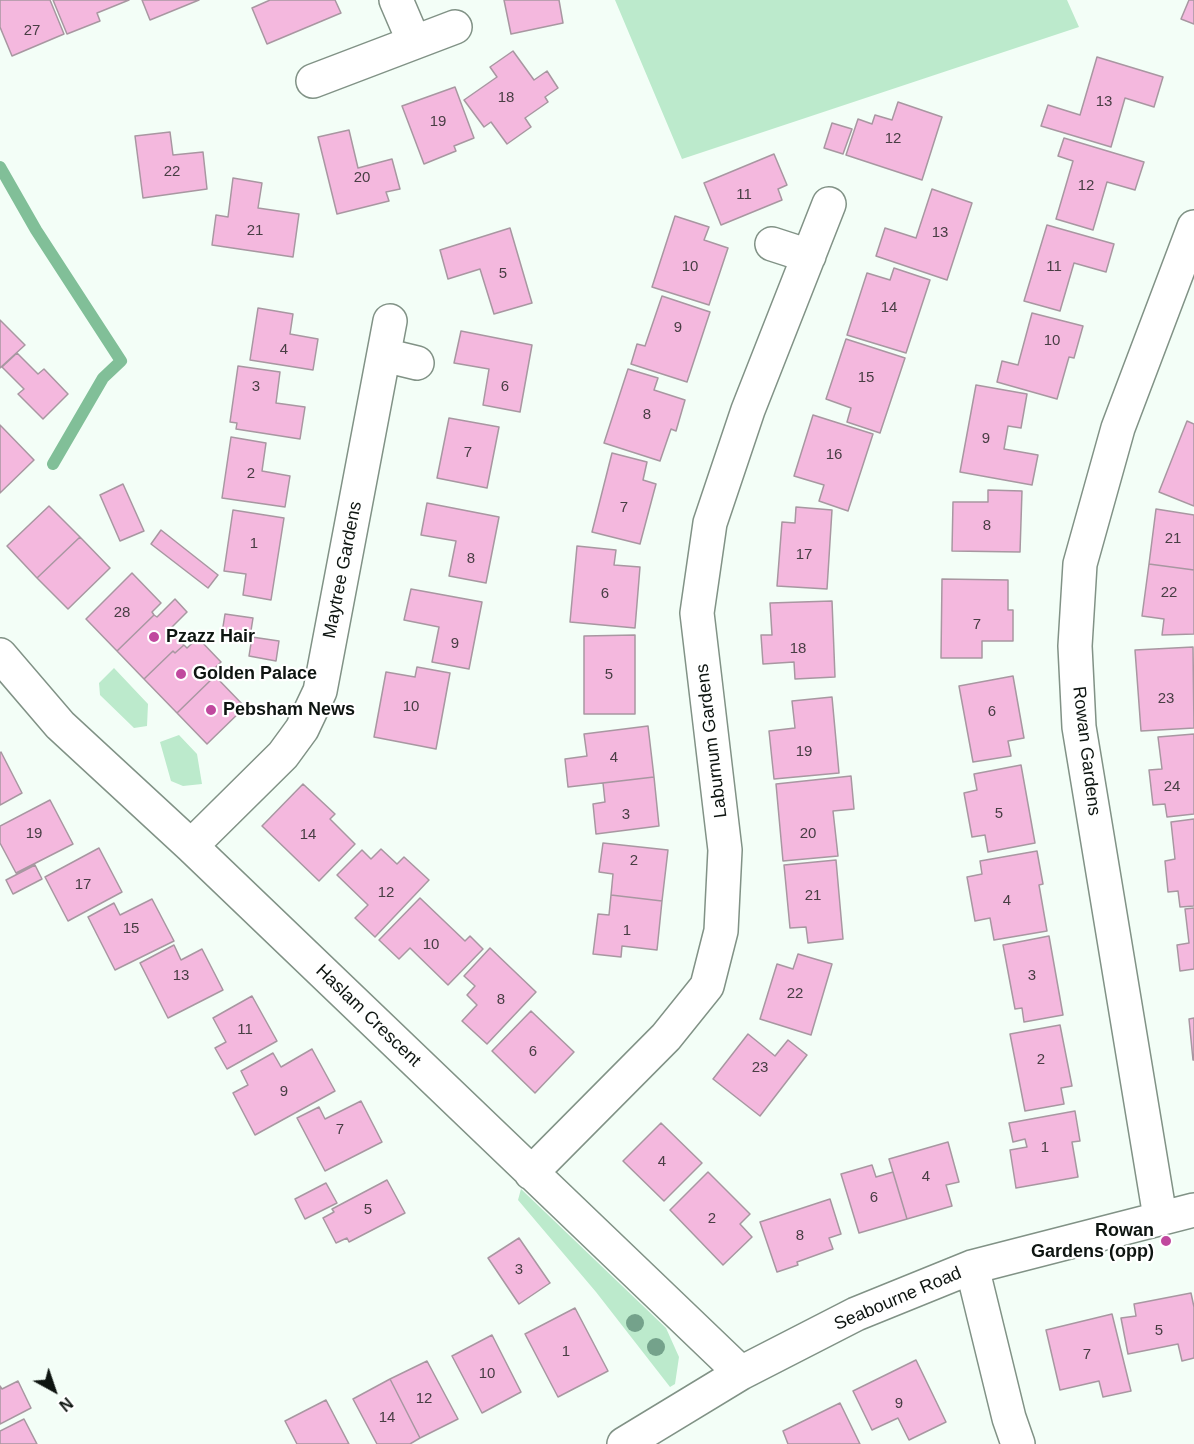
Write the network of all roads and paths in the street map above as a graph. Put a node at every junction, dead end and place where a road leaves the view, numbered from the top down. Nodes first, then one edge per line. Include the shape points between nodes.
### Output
1 (396, 0) edge
2 (455, 27) dead end
3 (414, 42) junction
4 (314, 81) dead end
5 (829, 204) dead end
6 (1194, 227) edge
7 (772, 244) dead end
8 (808, 256) junction
9 (390, 321) dead end
10 (384, 356) junction
11 (417, 363) dead end
12 (0, 655) edge
13 (191, 846) junction
14 (531, 1173) junction
15 (1194, 1210) edge
16 (1160, 1217) junction
17 (972, 1267) junction
18 (741, 1374) junction
19 (624, 1444) edge
20 (1018, 1444) edge

1 - 3 street
2 - 3 street
3 - 4 street
5 - 8 street, Laburnum Gardens
6 - 16 street, Rowan Gardens via 1118,428 1080,564 1075,646 1079,727
7 - 8 street
8 - 14 street, Laburnum Gardens via 748,410 710,523 697,613 725,850 721,931 707,986 666,1037
9 - 10 street, Maytree Gardens
10 - 11 street
10 - 13 street, Maytree Gardens via 320,691 302,729 283,755
12 - 13 street, Haslam Crescent via 60,726
13 - 14 street, Haslam Crescent
14 - 18 street, Haslam Crescent
15 - 16 street, Seabourne Road
16 - 17 street, Seabourne Road
17 - 18 street, Seabourne Road via 856,1314
17 - 20 street
18 - 19 street, Seabourne Road

